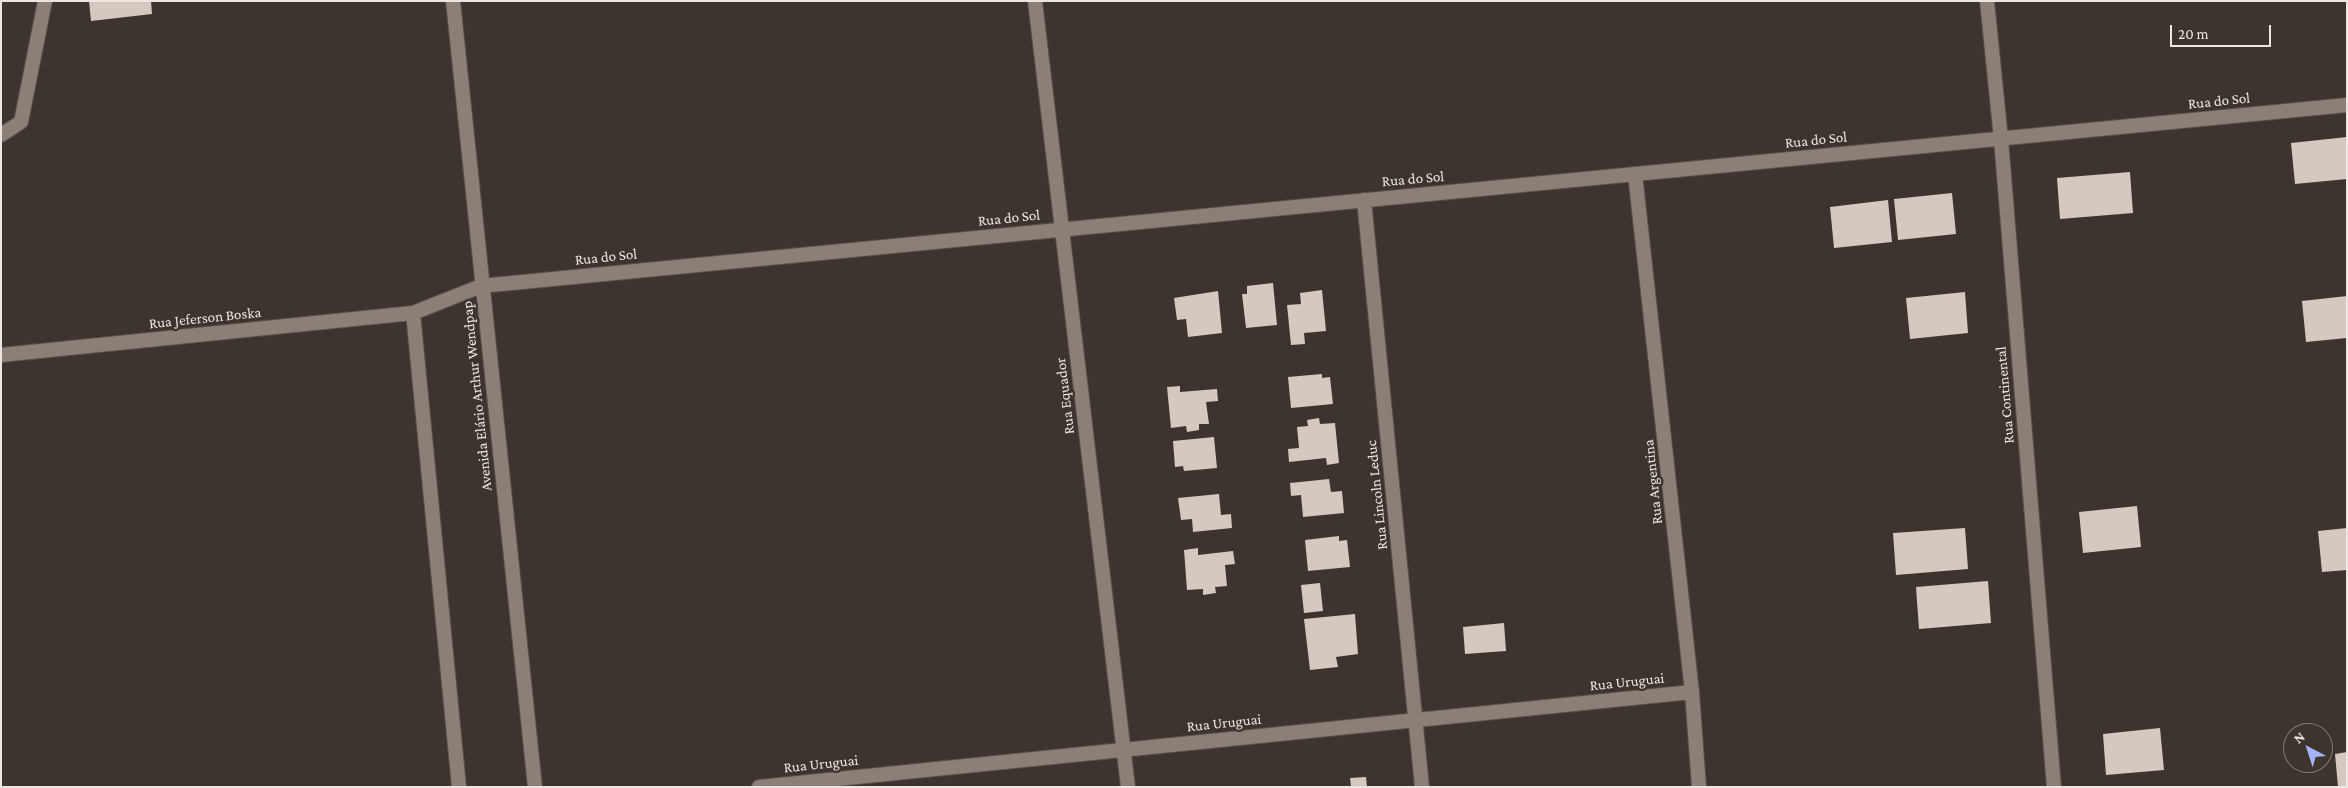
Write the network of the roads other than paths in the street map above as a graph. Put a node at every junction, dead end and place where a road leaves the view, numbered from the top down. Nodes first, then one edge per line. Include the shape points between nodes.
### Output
1 (45, 1) edge
2 (453, 1) edge
3 (1035, 1) edge
4 (1987, 1) edge
5 (2347, 105) edge
6 (1, 135) edge
7 (2001, 139) junction
8 (1635, 174) junction
9 (1364, 200) junction
10 (1061, 230) junction
11 (482, 286) junction
12 (413, 312) junction
13 (1, 356) edge
14 (1692, 692) junction
15 (1416, 720) junction
16 (1124, 750) junction
17 (459, 787) edge
18 (535, 787) edge
19 (759, 787) edge
20 (1128, 787) edge
21 (1422, 787) edge
22 (1699, 787) edge
23 (2054, 787) edge

1 - 6 street via 21,122
2 - 11 street, Avenida Elário Arthur Wendpap
3 - 10 street, Rua Equador
4 - 7 street, Rua Continental
5 - 7 street, Rua do Sol
7 - 8 street, Rua do Sol
7 - 23 street, Rua Continental
8 - 9 street, Rua do Sol
8 - 14 street, Rua Argentina
9 - 10 street, Rua do Sol
9 - 15 street, Rua Lincoln Leduc
10 - 11 street, Rua do Sol
10 - 16 street, Rua Equador
11 - 12 street, Rua do Sol
11 - 18 street, Avenida Elário Arthur Wendpap
12 - 13 street, Rua Jeferson Boska
12 - 17 street
14 - 15 street, Rua Uruguai
14 - 22 street, Rua Argentina
15 - 16 street, Rua Uruguai
15 - 21 street, Rua Lincoln Leduc
16 - 19 street, Rua Uruguai
16 - 20 street, Rua Equador

